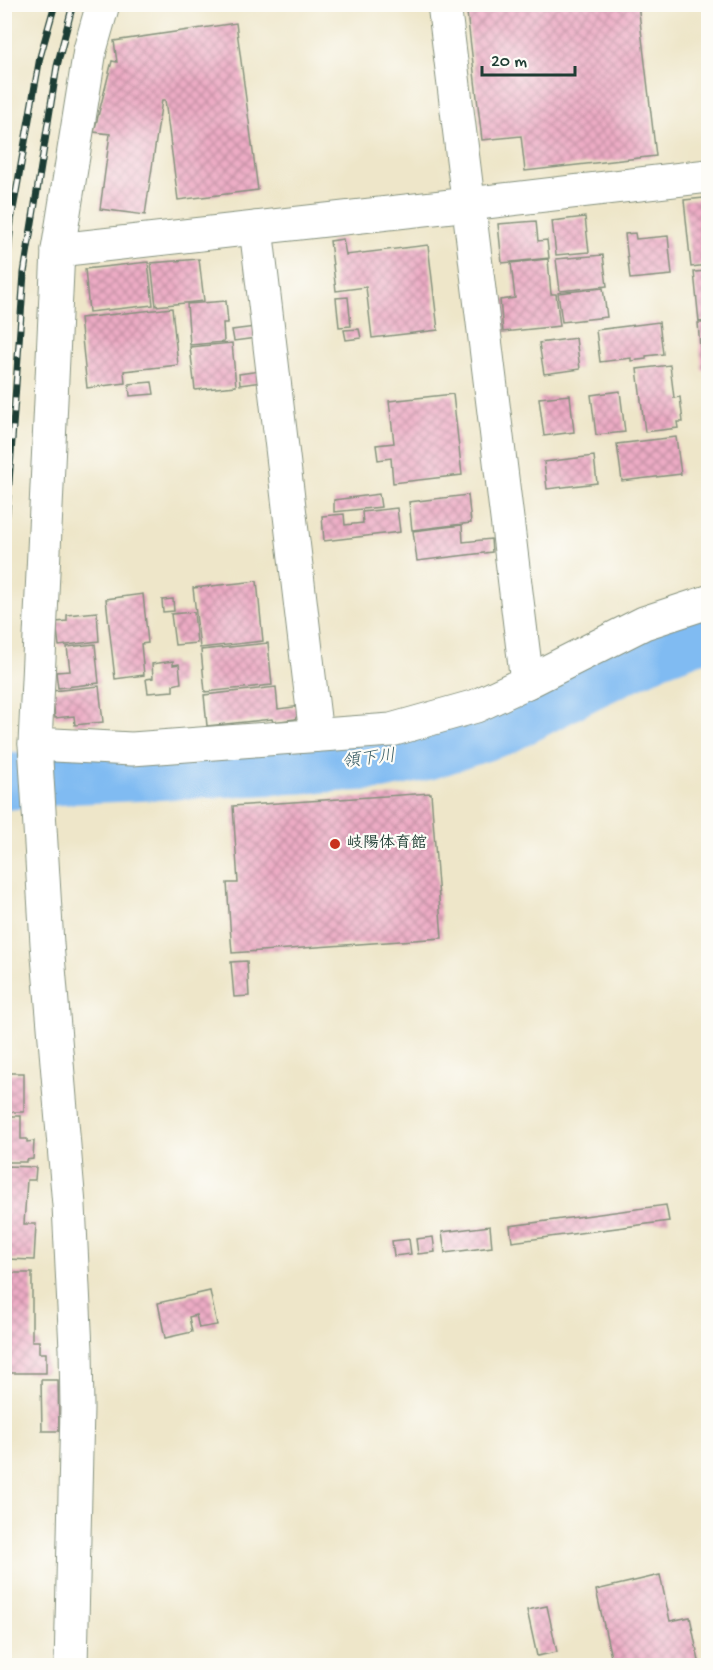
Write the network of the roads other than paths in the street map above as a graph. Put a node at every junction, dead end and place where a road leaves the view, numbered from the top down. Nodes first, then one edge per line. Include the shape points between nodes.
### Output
1 (102, 4) edge
2 (444, 4) edge
3 (708, 176) edge
4 (469, 204) junction
5 (256, 228) junction
6 (58, 250) junction
7 (708, 602) edge
8 (528, 682) junction
9 (316, 735) junction
10 (35, 751) junction
11 (71, 1665) edge

1 - 6 street via 90,50
2 - 4 street
3 - 4 street
4 - 5 street
4 - 8 street
5 - 6 street
5 - 9 street
6 - 10 street
7 - 8 street via 644,623
8 - 9 street via 477,706 391,730
9 - 10 street via 132,749
10 - 11 street via 76,1349

